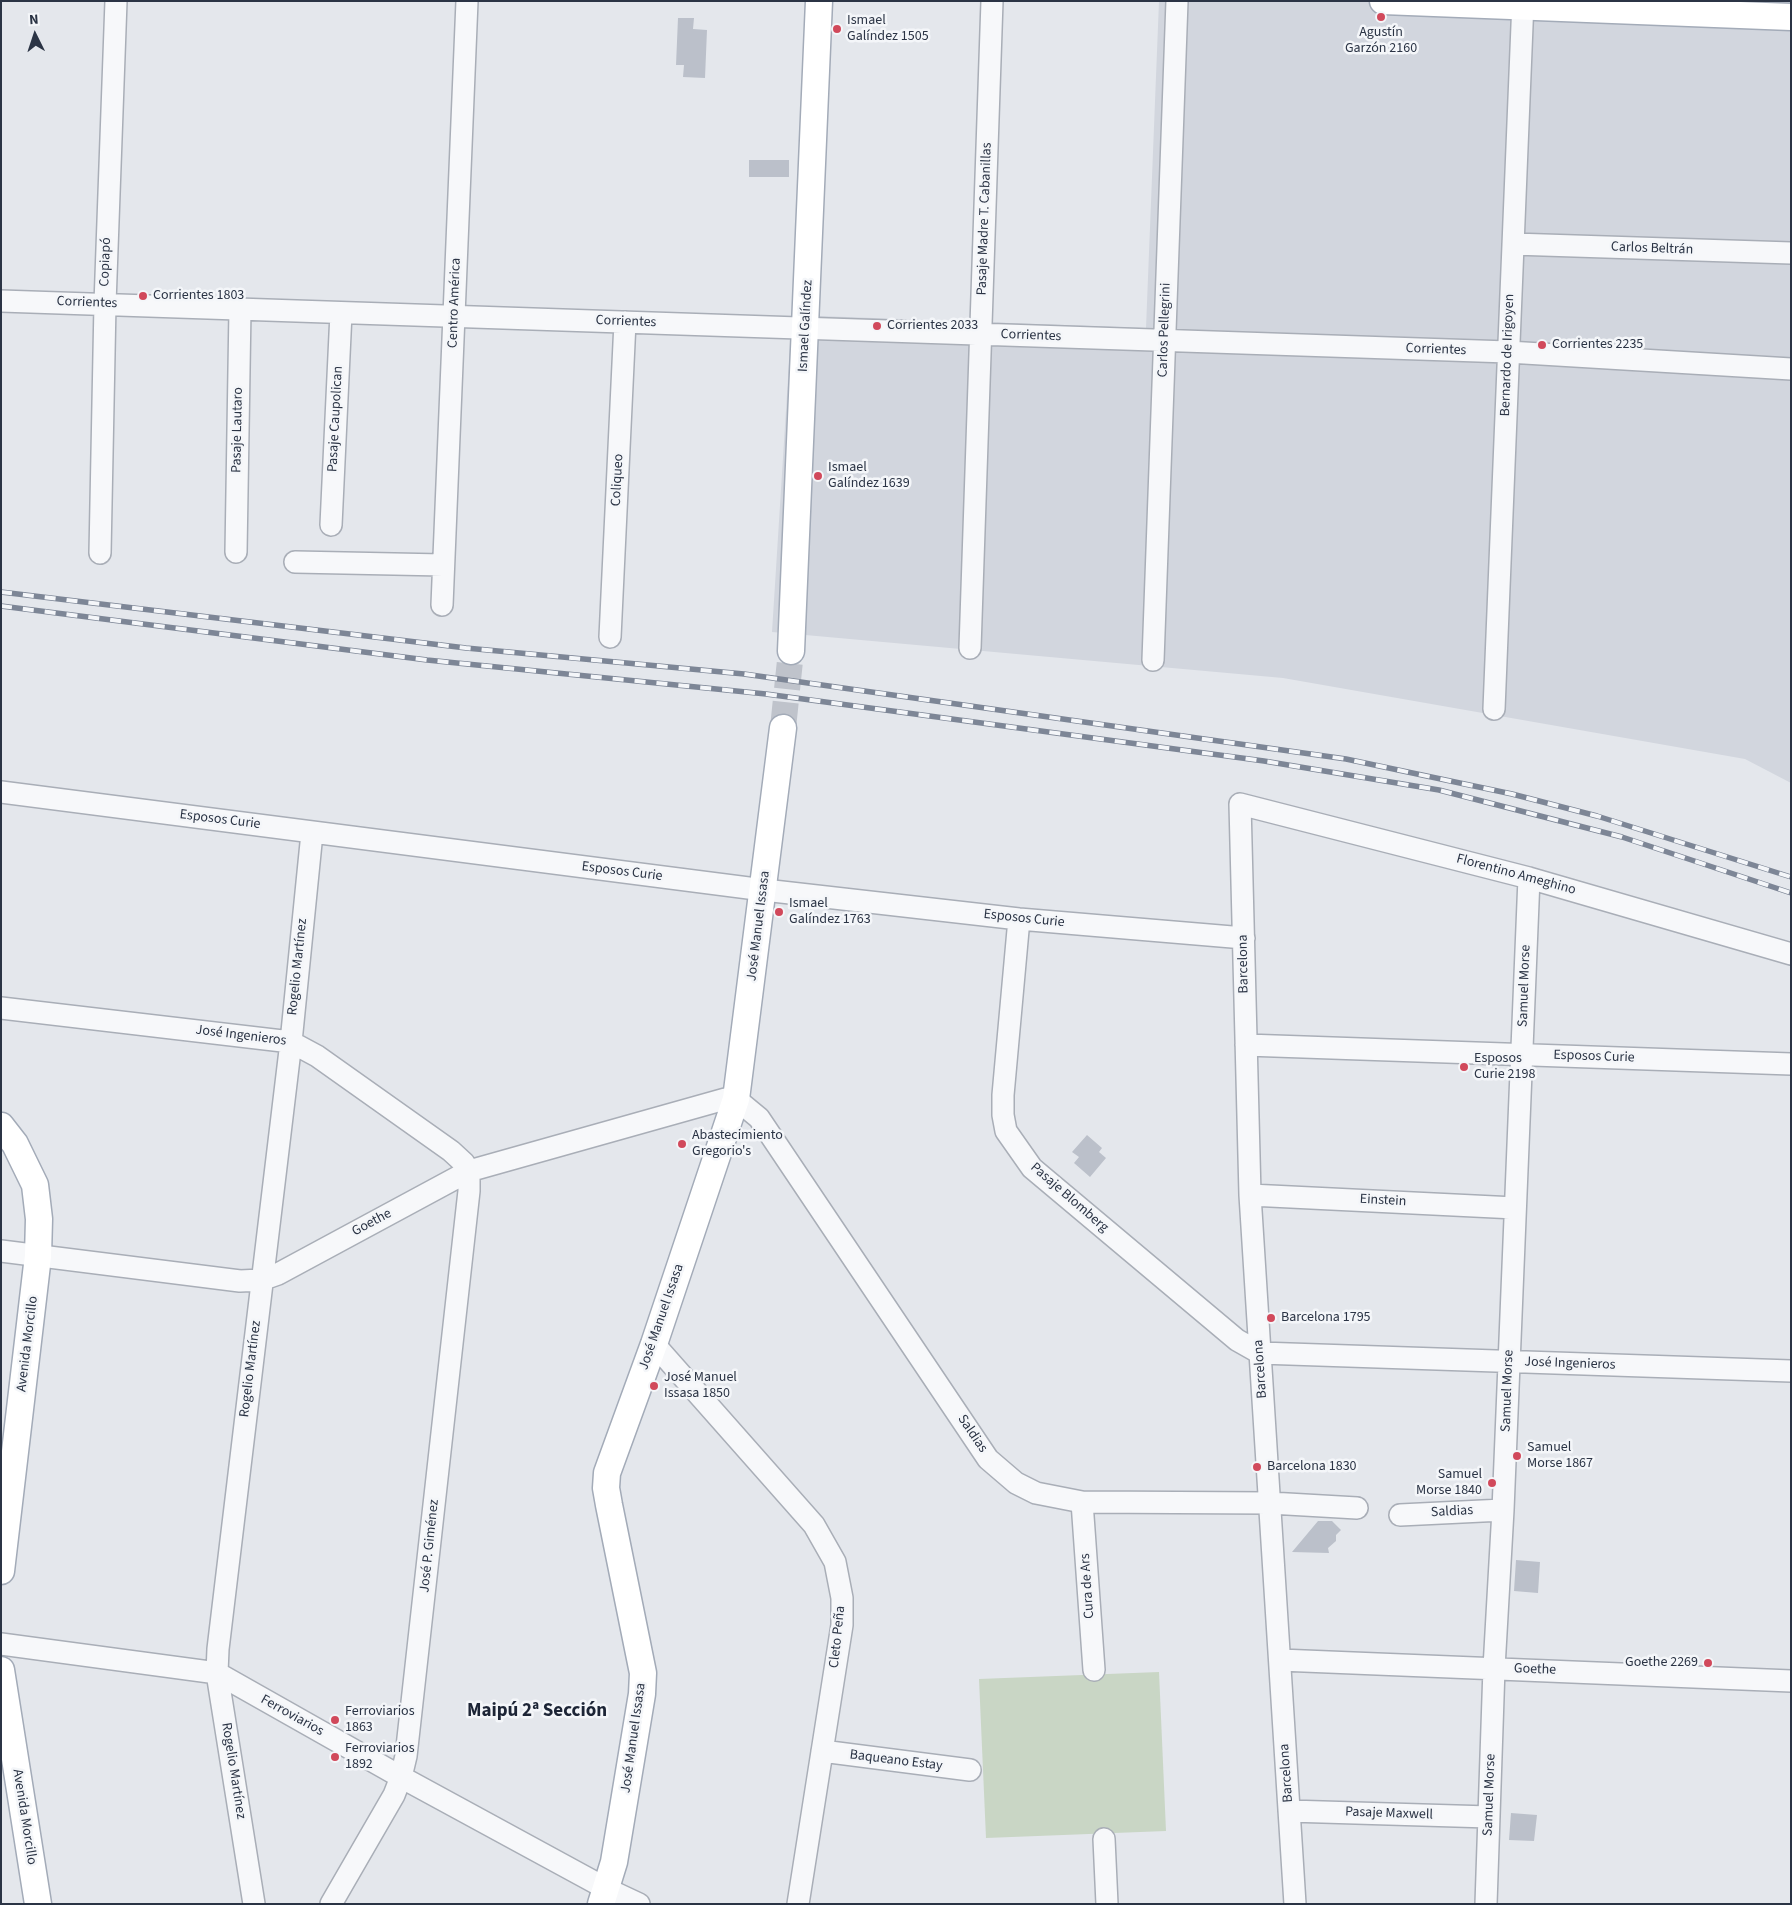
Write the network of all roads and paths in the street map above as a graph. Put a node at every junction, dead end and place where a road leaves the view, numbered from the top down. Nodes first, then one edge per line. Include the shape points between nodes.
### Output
1 (116, 1) edge
2 (467, 1) edge
3 (819, 1) edge
4 (992, 1) edge
5 (1177, 1) edge
6 (1383, 1) edge
7 (1523, 4) edge
8 (1791, 17) edge
9 (1513, 244) junction
10 (1791, 253) edge
11 (1, 301) edge
12 (105, 304) junction
13 (240, 309) junction
14 (341, 312) junction
15 (454, 316) junction
16 (625, 322) junction
17 (806, 328) junction
18 (981, 334) junction
19 (1165, 340) junction
20 (1508, 352) junction
21 (1791, 369) edge
22 (332, 525) dead end
23 (100, 552) dead end
24 (236, 552) dead end
25 (295, 562) dead end
26 (443, 565) junction
27 (442, 605) dead end
28 (610, 637) dead end
29 (970, 648) dead end
30 (791, 651) tunnel mouth
31 (1153, 660) dead end
32 (1494, 708) dead end
33 (783, 728) tunnel mouth
34 (1, 792) edge
35 (1240, 804) joint
36 (312, 832) junction
37 (1529, 878) junction
38 (764, 890) junction
39 (1019, 919) junction
40 (1244, 938) junction
41 (1791, 954) edge
42 (1, 1008) edge
43 (291, 1042) junction
44 (1246, 1046) junction
45 (1522, 1055) junction
46 (1791, 1064) edge
47 (736, 1099) junction
48 (1, 1126) edge
49 (469, 1171) junction
50 (1250, 1195) junction
51 (1515, 1208) junction
52 (1, 1251) edge
53 (38, 1256) junction
54 (261, 1280) junction
55 (654, 1344) junction
56 (1260, 1353) junction
57 (1509, 1362) junction
58 (1791, 1371) edge
59 (1082, 1502) junction
60 (1270, 1503) junction
61 (1357, 1508) dead end
62 (1504, 1510) junction
63 (1400, 1514) dead end
64 (1, 1571) edge
65 (1, 1644) edge
66 (1280, 1660) junction
67 (1494, 1668) junction
68 (1, 1670) edge
69 (1094, 1670) dead end
70 (217, 1673) junction
71 (1791, 1681) edge
72 (822, 1751) junction
73 (970, 1770) dead end
74 (401, 1777) junction
75 (1289, 1811) junction
76 (1489, 1817) junction
77 (1104, 1839) dead end
78 (604, 1896) edge
79 (38, 1904) edge
80 (254, 1904) edge
81 (331, 1904) edge
82 (639, 1904) edge
83 (798, 1904) edge
84 (1107, 1904) edge
85 (1295, 1904) edge
86 (1486, 1904) edge

1 - 12 street, Copiapó
2 - 15 street, Centro América
3 - 17 main road, Ismael Galíndez
4 - 18 street, Pasaje Madre T. Cabanillas
5 - 19 street, Carlos Pellegrini
6 - 7 main road
7 - 8 main road
7 - 9 street, Bernardo de Irigoyen
9 - 10 street, Carlos Beltrán
9 - 20 street, Bernardo de Irigoyen
11 - 12 street, Corrientes
12 - 13 street, Corrientes
12 - 23 street, Copiapó
13 - 14 street, Corrientes
13 - 24 street, Pasaje Lautaro
14 - 15 street, Corrientes
14 - 22 street, Pasaje Caupolican
15 - 16 street, Corrientes
15 - 26 street, Centro América
16 - 17 street, Corrientes
16 - 28 street, Coliqueo
17 - 18 street, Corrientes
17 - 30 main road, Ismael Galíndez
18 - 19 street, Corrientes
18 - 29 street, Pasaje Madre T. Cabanillas
19 - 20 street, Corrientes
19 - 31 street, Carlos Pellegrini
20 - 21 street, Corrientes
20 - 32 street, Bernardo de Irigoyen
25 - 26 street
26 - 27 street, Centro América
33 - 38 main road, José Manuel Issasa
34 - 36 street, Esposos Curie
35 - 37 street, Florentino Ameghino
35 - 40 street, Barcelona
36 - 38 street, Esposos Curie
36 - 43 street, Rogelio Martínez
37 - 41 street, Florentino Ameghino
37 - 45 street, Samuel Morse
38 - 39 street, Esposos Curie
38 - 47 main road, José Manuel Issasa
39 - 40 street, Esposos Curie
39 - 56 street, Pasaje Blomberg via 1004,1095 1006,1131 1032,1168 1237,1340
40 - 44 street, Barcelona
42 - 43 street, José Ingenieros
43 - 49 street, José Ingenieros via 317,1056 451,1151
43 - 54 street, Rogelio Martínez
44 - 45 street, Esposos Curie
44 - 50 street, Barcelona
45 - 46 street, Esposos Curie
45 - 51 street, Samuel Morse
47 - 49 street, Goethe via 725,1099
47 - 55 main road, José Manuel Issasa
47 - 59 street, Saldias via 759,1118 988,1459 1016,1483 1036,1493
48 - 53 main road, Avenida Morcillo via 18,1150 35,1185
49 - 54 street, Goethe via 278,1274
49 - 74 street, José P. Giménez via 406,1756
50 - 51 street, Einstein
50 - 56 street, Barcelona
51 - 57 street, Samuel Morse
52 - 53 street, Goethe
53 - 54 street, Goethe via 240,1281
53 - 64 main road, Avenida Morcillo
54 - 70 street, Rogelio Martínez
55 - 72 street, Cleto Peña via 814,1524 835,1562 842,1598 842,1625
55 - 78 main road, José Manuel Issasa via 607,1473 609,1505 643,1673 614,1862
56 - 57 street, José Ingenieros
56 - 60 street, Barcelona
57 - 58 street, José Ingenieros
57 - 62 street, Samuel Morse
59 - 60 street, Saldias
59 - 69 street, Cura de Ars
60 - 61 street, Saldias
60 - 66 street, Barcelona
62 - 63 street, Saldias
62 - 67 street, Samuel Morse
65 - 70 street, Ferroviarios
66 - 67 street, Goethe
66 - 75 street, Barcelona
67 - 71 street, Goethe
67 - 76 street, Samuel Morse
68 - 79 main road, Avenida Morcillo
70 - 74 street, Ferroviarios
70 - 80 street, Rogelio Martínez
72 - 73 street, Baqueano Estay
72 - 83 street, Cleto Peña
74 - 78 street, Ferroviarios
74 - 81 street, José P. Giménez via 394,1795
75 - 76 street, Pasaje Maxwell
75 - 85 street, Barcelona
76 - 86 street, Samuel Morse
77 - 84 street
78 - 82 street, Ferroviarios

